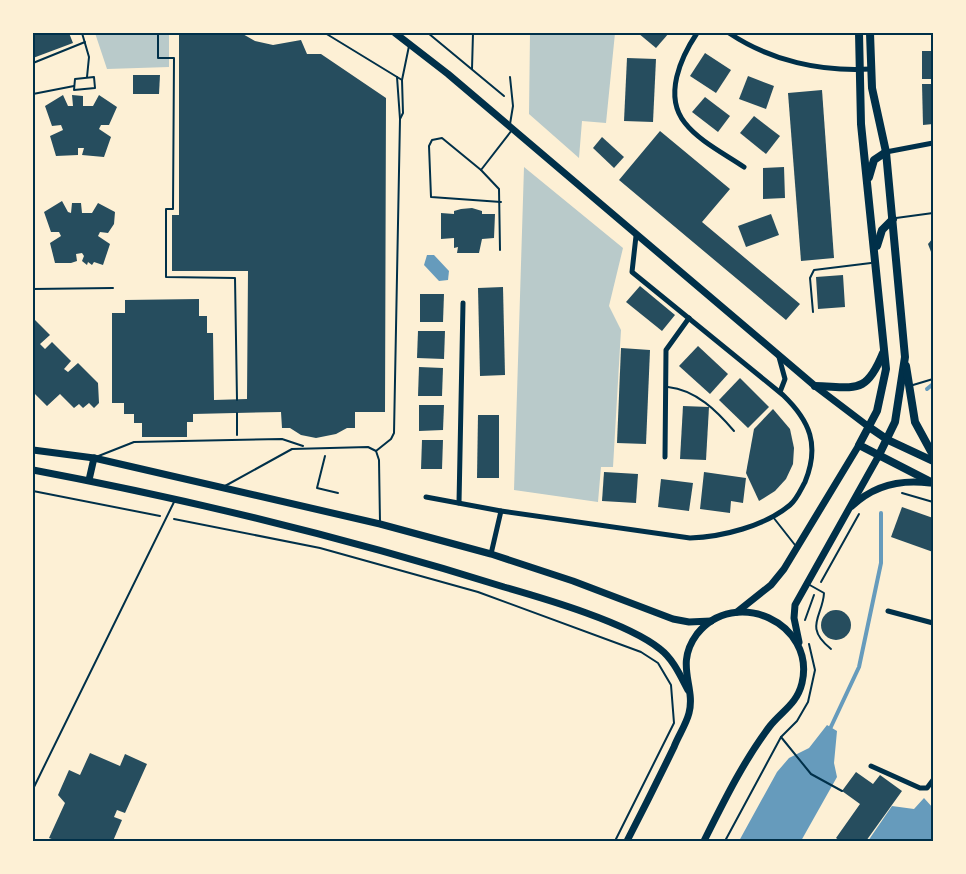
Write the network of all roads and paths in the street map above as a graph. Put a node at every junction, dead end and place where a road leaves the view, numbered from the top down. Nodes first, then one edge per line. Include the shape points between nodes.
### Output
1 (82, 33) edge
2 (158, 33) edge
3 (325, 33) edge
4 (395, 33) edge
5 (428, 33) edge
6 (473, 33) edge
7 (697, 33) edge
8 (729, 33) edge
9 (742, 33) edge
10 (859, 33) edge
11 (870, 33) edge
12 (742, 41) junction
13 (85, 42) junction
14 (409, 43) junction
15 (33, 63) edge
16 (472, 69) junction
17 (859, 69) junction
18 (871, 69) junction
19 (396, 76) junction
20 (510, 77) dead end
21 (87, 78) junction
22 (402, 80) junction
23 (74, 86) junction
24 (33, 94) edge
25 (513, 104) junction
26 (400, 119) junction
27 (511, 128) junction
28 (933, 143) edge
29 (886, 152) junction
30 (744, 167) dead end
31 (482, 170) junction
32 (868, 180) junction
33 (501, 202) junction
34 (933, 213) edge
35 (893, 219) junction
36 (636, 236) junction
37 (500, 250) dead end
38 (876, 251) junction
39 (877, 263) junction
40 (113, 288) dead end
41 (33, 289) edge
42 (463, 303) dead end
43 (813, 312) dead end
44 (689, 318) junction
45 (885, 349) junction
46 (778, 353) junction
47 (905, 357) junction
48 (933, 379) edge
49 (815, 386) junction
50 (910, 386) junction
51 (665, 387) junction
52 (780, 392) junction
53 (237, 400) dead end
54 (237, 413) dead end
55 (869, 427) junction
56 (735, 431) dead end
57 (888, 440) junction
58 (237, 441) junction
59 (859, 444) junction
60 (327, 446) junction
61 (305, 447) junction
62 (33, 450) edge
63 (375, 451) junction
64 (933, 455) edge
65 (664, 457) dead end
66 (878, 457) junction
67 (94, 458) junction
68 (933, 461) edge
69 (33, 470) edge
70 (89, 480) junction
71 (933, 483) edge
72 (225, 486) junction
73 (33, 491) edge
74 (894, 492) dead end
75 (338, 493) dead end
76 (426, 497) dead end
77 (175, 500) junction
78 (933, 502) edge
79 (459, 503) junction
80 (862, 507) dead end
81 (501, 511) junction
82 (846, 512) junction
83 (772, 517) junction
84 (166, 518) junction
85 (380, 524) junction
86 (797, 548) junction
87 (492, 554) junction
88 (806, 583) junction
89 (818, 589) junction
90 (888, 611) dead end
91 (737, 612) junction
92 (711, 621) junction
93 (933, 623) edge
94 (831, 649) dead end
95 (801, 654) junction
96 (688, 690) junction
97 (781, 737) dead end
98 (871, 766) dead end
99 (933, 780) edge
100 (33, 789) edge
101 (842, 791) dead end
102 (615, 841) edge
103 (627, 841) edge
104 (704, 841) edge

1 - 13 lane
2 - 53 path via 158,58 174,58 173,208 166,209 166,277 235,278
3 - 19 lane
4 - 14 main road
5 - 16 path
6 - 16 path
7 - 30 street via 679,66 678,113 689,128
8 - 12 street
9 - 12 street
10 - 17 main road
11 - 18 main road
12 - 17 street via 795,63
13 - 15 lane
13 - 21 lane via 89,57
14 - 22 lane
14 - 27 main road
16 - 25 path
17 - 18 street
17 - 32 main road
18 - 29 main road
19 - 22 lane
19 - 26 lane
20 - 25 lane
21 - 23 lane via 75,80
21 - 23 lane via 94,77 96,87 76,91
22 - 26 lane
23 - 24 lane
25 - 27 lane
26 - 63 lane via 394,433
27 - 31 lane
27 - 36 main road
28 - 29 street
29 - 32 main road via 874,160
29 - 35 main road
31 - 33 lane via 499,189
31 - 33 lane via 442,138 432,140 431,197
32 - 38 main road
33 - 37 lane
34 - 35 lane
35 - 38 main road via 882,230
35 - 47 main road
36 - 44 street via 632,272
36 - 46 main road
38 - 39 main road
39 - 43 lane via 814,270 810,278
39 - 45 main road
40 - 41 lane
42 - 79 street
44 - 51 street via 666,350
44 - 52 street
45 - 49 main road via 876,373 866,383 853,387
45 - 55 main road via 886,376
46 - 49 main road
46 - 52 street via 785,379
47 - 50 main road
47 - 57 main road via 895,422
48 - 50 lane
49 - 55 main road
50 - 64 main road via 916,428
51 - 56 lane via 680,388 696,396
51 - 65 street
52 - 83 street via 802,416 813,446 813,460 802,489 791,504
54 - 58 path
55 - 57 main road
55 - 59 main road
57 - 66 main road
57 - 68 main road
58 - 61 lane via 286,440
58 - 67 lane via 134,442
59 - 66 main road
59 - 86 main road
60 - 61 lane
60 - 63 lane
60 - 75 path via 317,488
61 - 72 lane via 284,452
62 - 67 main road
63 - 85 lane via 379,460
66 - 71 main road
66 - 82 main road
67 - 70 main road
67 - 72 main road
69 - 70 main road
70 - 77 main road
71 - 82 main road via 894,482 876,488
72 - 85 main road
73 - 84 path
74 - 78 path
76 - 79 street
77 - 84 lane
77 - 96 main road via 384,549 544,599 628,631 659,648 670,658
79 - 81 street
80 - 89 path
81 - 83 street via 690,538 708,538
81 - 87 street
82 - 88 main road
83 - 86 lane
84 - 100 lane
84 - 102 path via 320,548 478,592 641,652 658,663 671,685 674,723
85 - 87 main road
86 - 91 main road via 771,585
87 - 92 main road via 673,619
88 - 89 lane
88 - 95 main road via 795,605 794,618
89 - 94 lane via 824,598 817,611 818,633
90 - 93 street
91 - 92 main road
91 - 95 main road via 770,617 789,632
92 - 96 main road via 697,634 688,651
95 - 104 main road via 803,675 798,695 771,726
96 - 103 main road via 690,712
97 - 101 path via 811,774
98 - 99 street via 920,788 927,789

